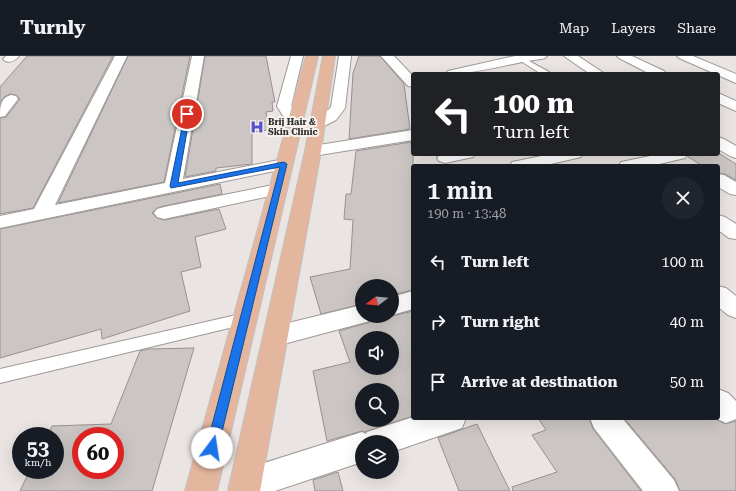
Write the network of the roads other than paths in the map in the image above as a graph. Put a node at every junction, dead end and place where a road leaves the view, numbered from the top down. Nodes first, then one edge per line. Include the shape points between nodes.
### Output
1 (121, 56) edge
2 (198, 56) edge
3 (297, 56) edge
4 (312, 56) edge
5 (329, 56) edge
6 (345, 56) edge
7 (387, 56) edge
8 (541, 56) edge
9 (570, 56) edge
10 (623, 56) edge
11 (683, 56) edge
12 (524, 57) edge
13 (460, 60) dead end
14 (469, 69) junction
15 (459, 72) edge
16 (543, 72) edge
17 (596, 72) edge
18 (656, 72) edge
19 (720, 72) edge
20 (720, 72) edge
21 (736, 79) edge
22 (411, 81) edge
23 (720, 98) edge
24 (11, 99) dead end
25 (736, 107) edge
26 (0, 113) edge
27 (294, 123) junction
28 (317, 124) junction
29 (411, 135) edge
30 (720, 143) edge
31 (313, 151) junction
32 (736, 153) edge
33 (458, 156) edge
34 (566, 156) edge
35 (674, 156) edge
36 (445, 159) edge
37 (284, 164) junction
38 (528, 164) edge
39 (636, 164) edge
40 (720, 180) edge
41 (174, 186) junction
42 (278, 189) junction
43 (736, 190) edge
44 (164, 213) dead end
45 (41, 214) junction
46 (0, 222) edge
47 (720, 222) edge
48 (736, 233) edge
49 (720, 296) edge
50 (411, 301) edge
51 (399, 304) edge
52 (736, 309) edge
53 (355, 316) edge
54 (245, 319) junction
55 (276, 336) junction
56 (0, 376) edge
57 (446, 420) edge
58 (606, 420) edge
59 (399, 435) edge
60 (355, 449) edge
61 (245, 488) edge
62 (201, 491) edge
63 (663, 491) edge

1 - 45 street
2 - 41 street
3 - 27 street via 284,106
4 - 27 main road
5 - 28 main road
6 - 28 street via 338,108 331,117
7 - 22 street
8 - 12 street
9 - 17 street
10 - 18 street
11 - 20 street
12 - 14 street
12 - 16 lane
13 - 14 street
14 - 15 street
19 - 21 street
23 - 25 street
24 - 26 street
27 - 37 main road
28 - 31 main road
29 - 31 street
30 - 32 street
31 - 55 main road
33 - 36 street
34 - 38 street
35 - 39 street
37 - 41 street
37 - 42 main road
40 - 43 street
41 - 45 street
42 - 44 street
42 - 54 main road
45 - 46 street
47 - 48 street
49 - 52 street
50 - 51 street
53 - 55 street
54 - 56 lane
54 - 62 main road
55 - 61 main road
57 - 59 street
58 - 63 street
60 - 61 street

